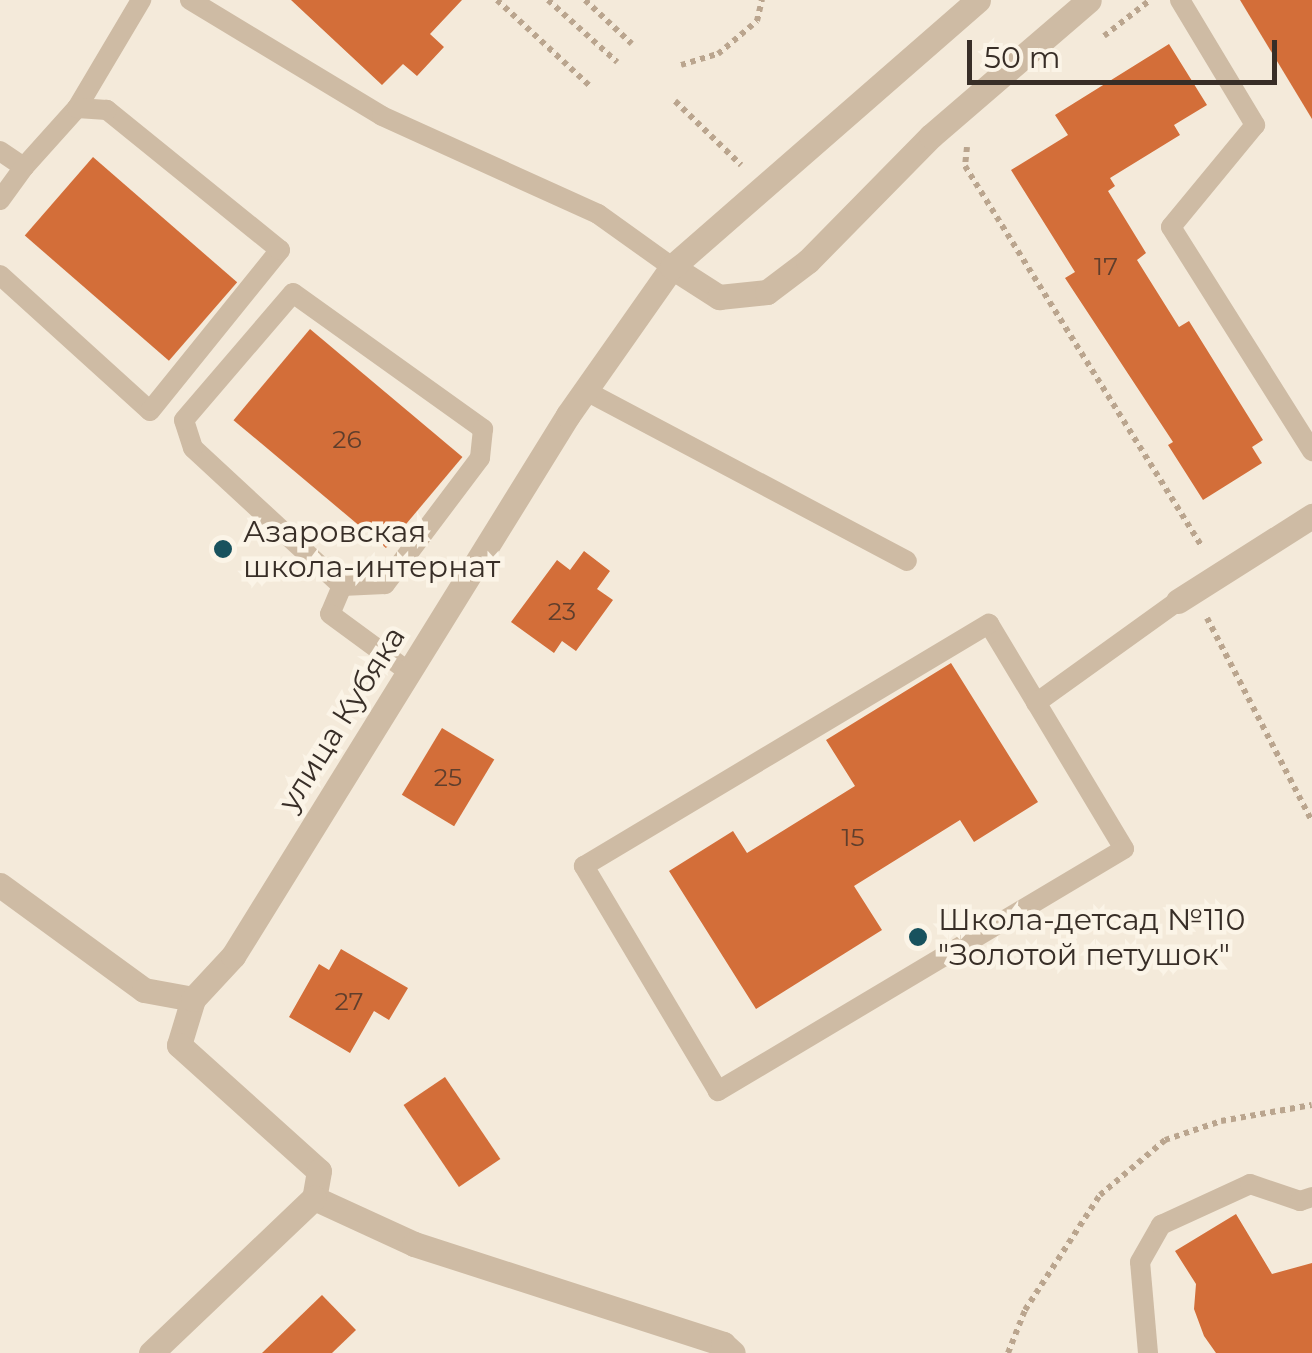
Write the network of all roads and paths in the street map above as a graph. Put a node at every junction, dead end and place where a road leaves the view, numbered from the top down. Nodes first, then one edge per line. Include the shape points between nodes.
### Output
1 (141, 0) edge
2 (190, 0) edge
3 (497, 0) edge
4 (548, 0) edge
5 (585, 0) edge
6 (762, 0) edge
7 (978, 0) edge
8 (1089, 0) edge
9 (1150, 0) edge
10 (1180, 0) edge
11 (632, 44) dead end
12 (1089, 48) dead end
13 (617, 62) dead end
14 (681, 65) dead end
15 (592, 88) dead end
16 (675, 101) dead end
17 (78, 108) junction
18 (982, 131) dead end
19 (0, 151) edge
20 (754, 154) dead end
21 (24, 167) junction
22 (0, 200) edge
23 (672, 267) junction
24 (0, 275) edge
25 (586, 391) junction
26 (1312, 450) edge
27 (1312, 516) edge
28 (907, 561) dead end
29 (1219, 573) junction
30 (342, 586) junction
31 (1185, 596) junction
32 (410, 672) junction
33 (1036, 702) junction
34 (1312, 822) edge
35 (0, 885) edge
36 (193, 999) junction
37 (1312, 1105) edge
38 (1312, 1197) edge
39 (314, 1198) junction
40 (152, 1353) edge
41 (733, 1353) edge
42 (1008, 1353) edge
43 (1148, 1353) edge

1 - 17 lane
2 - 23 lane via 382,116 598,214
3 - 15 path
4 - 13 path
5 - 11 path
6 - 14 path via 757,21 718,54
7 - 23 street, улица Кубяка
8 - 23 street via 931,136 808,261 767,292 720,296
9 - 12 path
10 - 26 lane via 1255,125 1171,227
16 - 20 path via 739,166
17 - 21 lane
17 - 24 lane via 107,110 280,250 150,411
18 - 29 path via 967,143 965,166
19 - 21 lane
21 - 22 lane
23 - 25 street, улица Кубяка
25 - 28 lane
25 - 32 street, улица Кубяка
27 - 29 street
29 - 31 street
30 - 30 lane via 193,448 184,420 293,293 482,429 480,458 385,584
30 - 32 lane via 330,614
31 - 33 lane
31 - 34 path via 1260,712
32 - 36 street, улица Кубяка via 234,956
33 - 33 lane via 989,624 584,866 718,1091 1124,849
35 - 36 street via 144,990
36 - 39 street via 179,1044 319,1172
37 - 42 path via 1221,1121 1165,1140 1100,1196 1025,1310
38 - 43 lane via 1300,1201 1250,1184 1162,1224 1140,1262
39 - 40 street
39 - 41 street via 414,1244 724,1344

